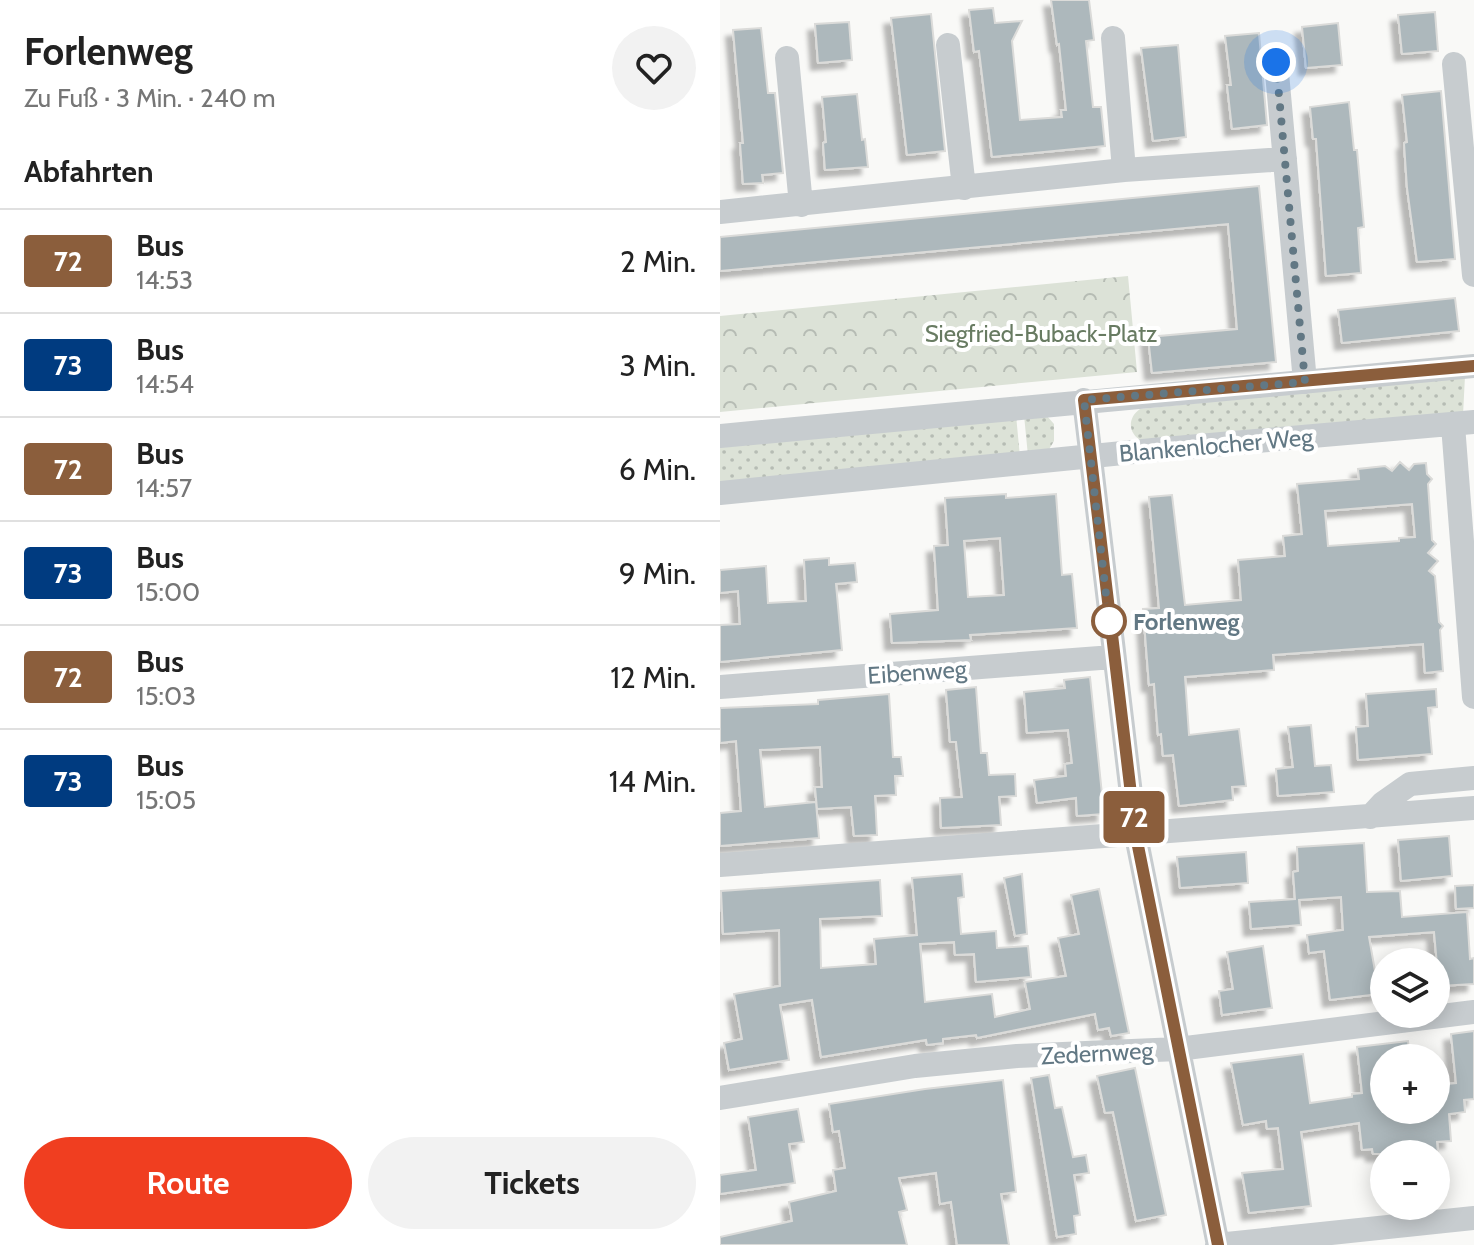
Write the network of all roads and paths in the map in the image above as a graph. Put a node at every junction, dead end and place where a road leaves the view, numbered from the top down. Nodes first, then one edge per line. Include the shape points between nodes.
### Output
1 (1113, 38) dead end
2 (948, 45) dead end
3 (787, 58) dead end
4 (1276, 62) dead end
5 (1454, 64) dead end
6 (1285, 159) junction
7 (1124, 170) junction
8 (964, 188) junction
9 (801, 205) junction
10 (720, 212) edge
11 (1474, 275) edge
12 (1474, 366) edge
13 (1305, 382) junction
14 (1084, 400) junction
15 (1464, 424) edge
16 (720, 436) edge
17 (1090, 457) junction
18 (720, 493) edge
19 (1113, 657) junction
20 (720, 687) edge
21 (1474, 697) edge
22 (1474, 778) edge
23 (1474, 808) edge
24 (1370, 817) junction
25 (1136, 836) junction
26 (720, 865) edge
27 (1474, 1012) edge
28 (1178, 1049) junction
29 (720, 1098) edge
30 (1474, 1218) edge
31 (1217, 1245) edge

1 - 7 street
2 - 8 street
3 - 9 street
4 - 6 street
5 - 11 street
6 - 7 street
6 - 13 street
7 - 8 street
8 - 9 street
9 - 10 street
12 - 13 street
13 - 14 street
14 - 16 street
14 - 17 street
15 - 17 street, Blankenlocher Weg
15 - 21 street
17 - 18 street, Blankenlocher Weg
17 - 19 street
19 - 20 street, Eibenweg
19 - 25 street
22 - 24 street via 1410,784
23 - 24 street
24 - 25 street
25 - 26 street
25 - 28 street
27 - 28 street, Zedernweg
28 - 29 street, Zedernweg via 915,1066
28 - 31 street
30 - 31 street

